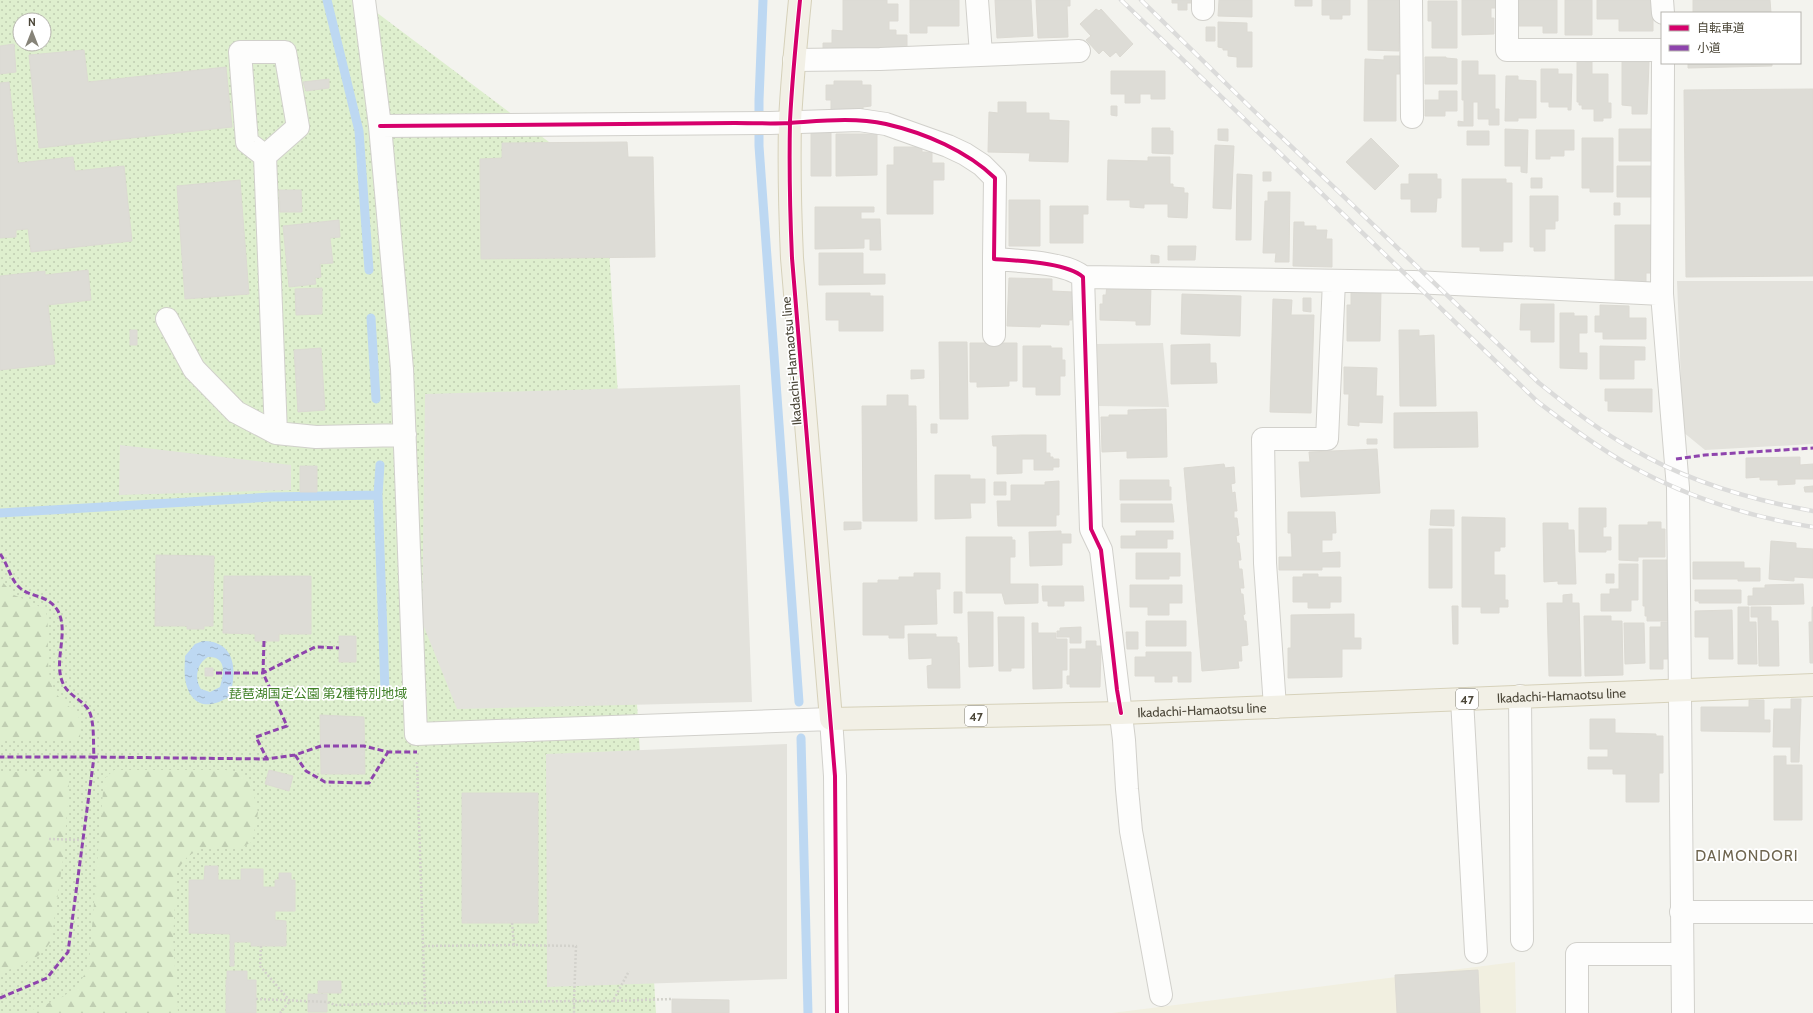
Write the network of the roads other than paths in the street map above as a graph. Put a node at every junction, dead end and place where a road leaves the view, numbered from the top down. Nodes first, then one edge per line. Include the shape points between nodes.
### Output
1 (364, 0) edge
2 (800, 0) edge
3 (977, 0) edge
4 (1411, 0) edge
5 (1507, 0) edge
6 (1662, 0) edge
7 (1663, 12) edge
8 (1661, 50) edge
9 (1079, 51) dead end
10 (981, 54) junction
11 (794, 60) junction
12 (1663, 64) edge
13 (1412, 116) dead end
14 (780, 123) junction
15 (380, 126) junction
16 (265, 156) junction
17 (994, 259) junction
18 (1083, 277) junction
19 (1334, 281) junction
20 (1662, 294) junction
21 (167, 318) dead end
22 (994, 335) dead end
23 (276, 433) junction
24 (405, 435) junction
25 (1813, 685) edge
26 (1680, 690) junction
27 (1520, 696) junction
28 (1462, 699) junction
29 (1275, 707) junction
30 (1121, 713) junction
31 (831, 719) junction
32 (1681, 912) junction
33 (1813, 912) edge
34 (1522, 940) dead end
35 (1476, 952) dead end
36 (1682, 954) junction
37 (1161, 995) dead end
38 (838, 1013) edge
39 (1577, 1013) edge
40 (1683, 1013) edge

1 - 15 street
2 - 11 main road, Ikadachi-Hamaotsu line
3 - 10 street
4 - 13 street
5 - 8 street via 1507,50
6 - 7 street
9 - 10 street
10 - 11 street
11 - 14 main road, Ikadachi-Hamaotsu line
12 - 20 street
14 - 15 street
14 - 17 street via 859,120 886,124 965,154 996,178
14 - 31 main road, Ikadachi-Hamaotsu line via 790,213
15 - 24 street via 402,369
16 - 16 street via 298,127 285,52 240,52 247,142
16 - 23 street
17 - 18 street via 1030,261 1077,272
17 - 22 street
18 - 19 street
18 - 30 street via 1091,529 1101,550
19 - 20 street via 1479,284
19 - 29 street via 1327,439 1264,439 1265,564
20 - 26 street via 1678,488
21 - 23 street via 194,369 236,412
23 - 24 street via 316,437
24 - 31 street via 416,734
25 - 26 main road, Ikadachi-Hamaotsu line / 47
26 - 27 main road, Ikadachi-Hamaotsu line / 47
26 - 32 street
27 - 28 main road, Ikadachi-Hamaotsu line / 47
27 - 34 street
28 - 29 main road, Ikadachi-Hamaotsu line / 47
28 - 35 street
29 - 30 main road, Ikadachi-Hamaotsu line / 47
30 - 31 main road, Ikadachi-Hamaotsu line / 47
30 - 37 street via 1131,831
31 - 38 street via 835,776
32 - 33 street
32 - 36 street
36 - 39 street via 1577,954
36 - 40 street

